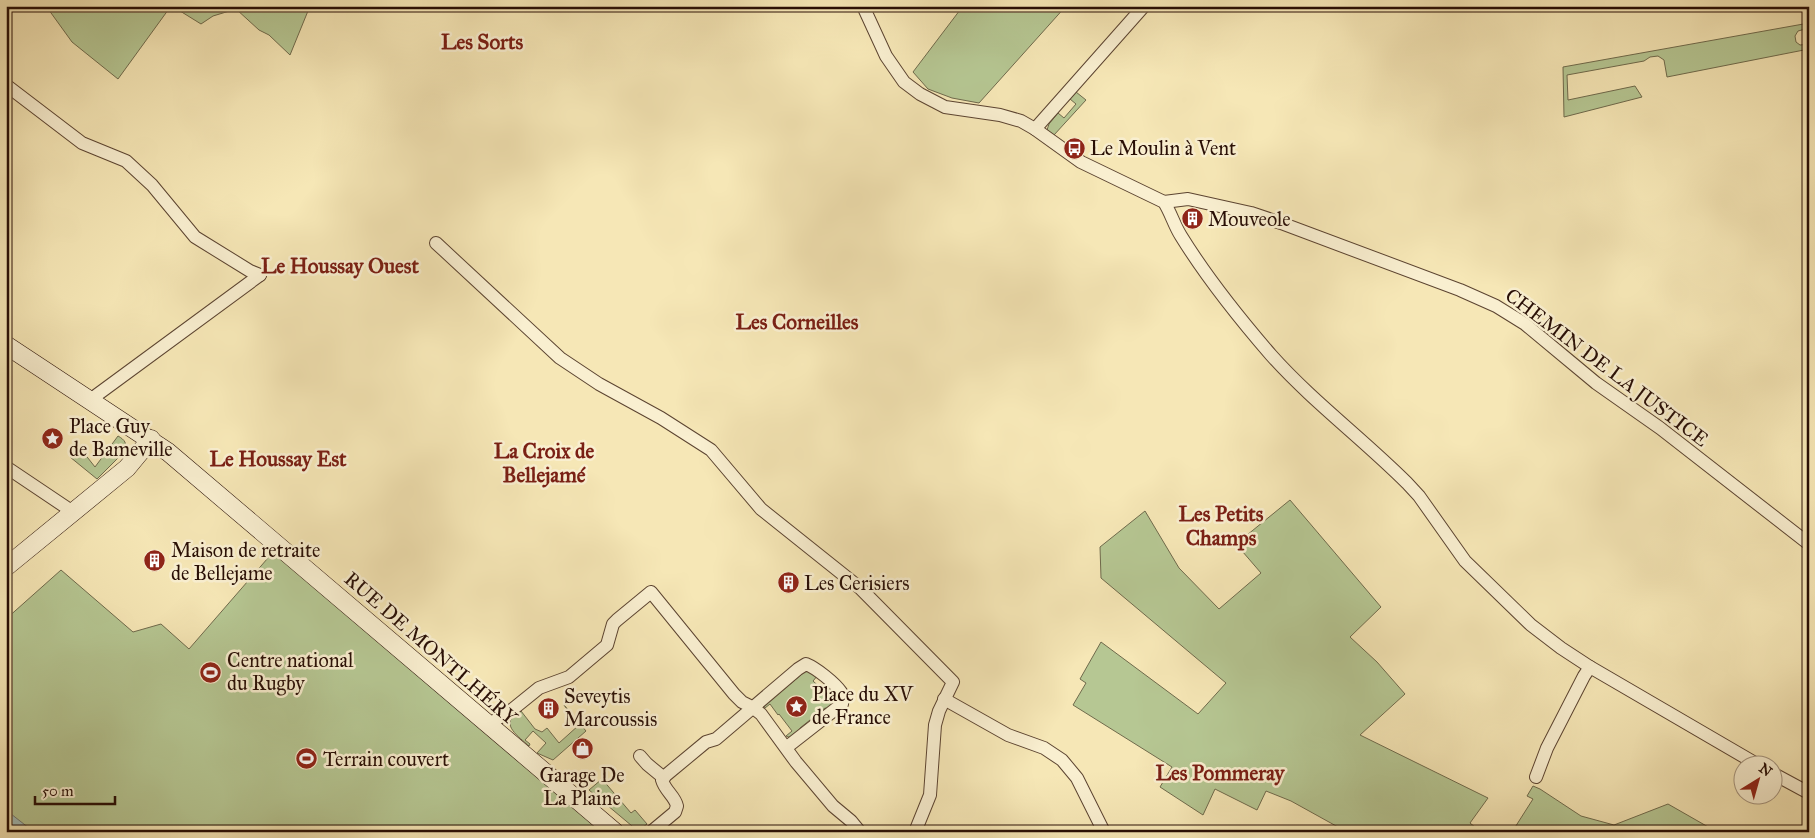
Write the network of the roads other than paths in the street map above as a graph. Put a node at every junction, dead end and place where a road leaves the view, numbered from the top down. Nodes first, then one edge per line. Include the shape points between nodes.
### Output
1 (863, 6) edge
2 (1144, 6) edge
3 (6, 86) edge
4 (1035, 129) junction
5 (1164, 202) junction
6 (436, 243) dead end
7 (6, 345) edge
8 (90, 400) junction
9 (151, 439) junction
10 (6, 467) edge
11 (73, 512) junction
12 (1809, 544) edge
13 (6, 567) edge
14 (1590, 667) junction
15 (944, 699) junction
16 (752, 707) junction
17 (490, 726) junction
18 (787, 747) junction
19 (640, 756) dead end
20 (1743, 756) edge
21 (1536, 777) dead end
22 (664, 778) junction
23 (1782, 778) edge
24 (1809, 793) edge
25 (615, 832) edge
26 (651, 832) edge
27 (860, 832) edge
28 (915, 832) edge
29 (1104, 832) edge

1 - 4 street via 886,56 904,82 920,94 945,106 1009,117
2 - 4 street
3 - 8 street via 82,143 126,161 152,185 195,236 260,275
4 - 5 street via 1081,162
5 - 12 street, CHEMIN DE LA JUSTICE via 1188,199 1281,223 1496,306 1525,324 1596,383 1660,428
5 - 14 street via 1182,237 1208,275 1272,356 1407,483 1470,566 1532,625
6 - 15 street via 560,358 711,450 761,509 860,588 953,682
7 - 8 main road, RUE DE MONTLHÉRY
8 - 9 main road, RUE DE MONTLHÉRY
9 - 11 main road via 129,466
9 - 17 main road, RUE DE MONTLHÉRY
10 - 11 street
11 - 13 main road
14 - 20 street
14 - 21 street via 1551,740
15 - 28 street via 935,725 930,795
15 - 29 street via 1008,735 1044,748 1062,760 1077,778
16 - 17 street via 734,694 651,592 613,624 607,645 569,677 538,688
16 - 18 street via 762,714
16 - 18 street via 806,664 840,692 842,704
16 - 22 street
17 - 25 main road, RUE DE MONTLHÉRY
18 - 27 street via 833,806
19 - 22 street
22 - 26 street via 664,786 678,806
23 - 24 street

